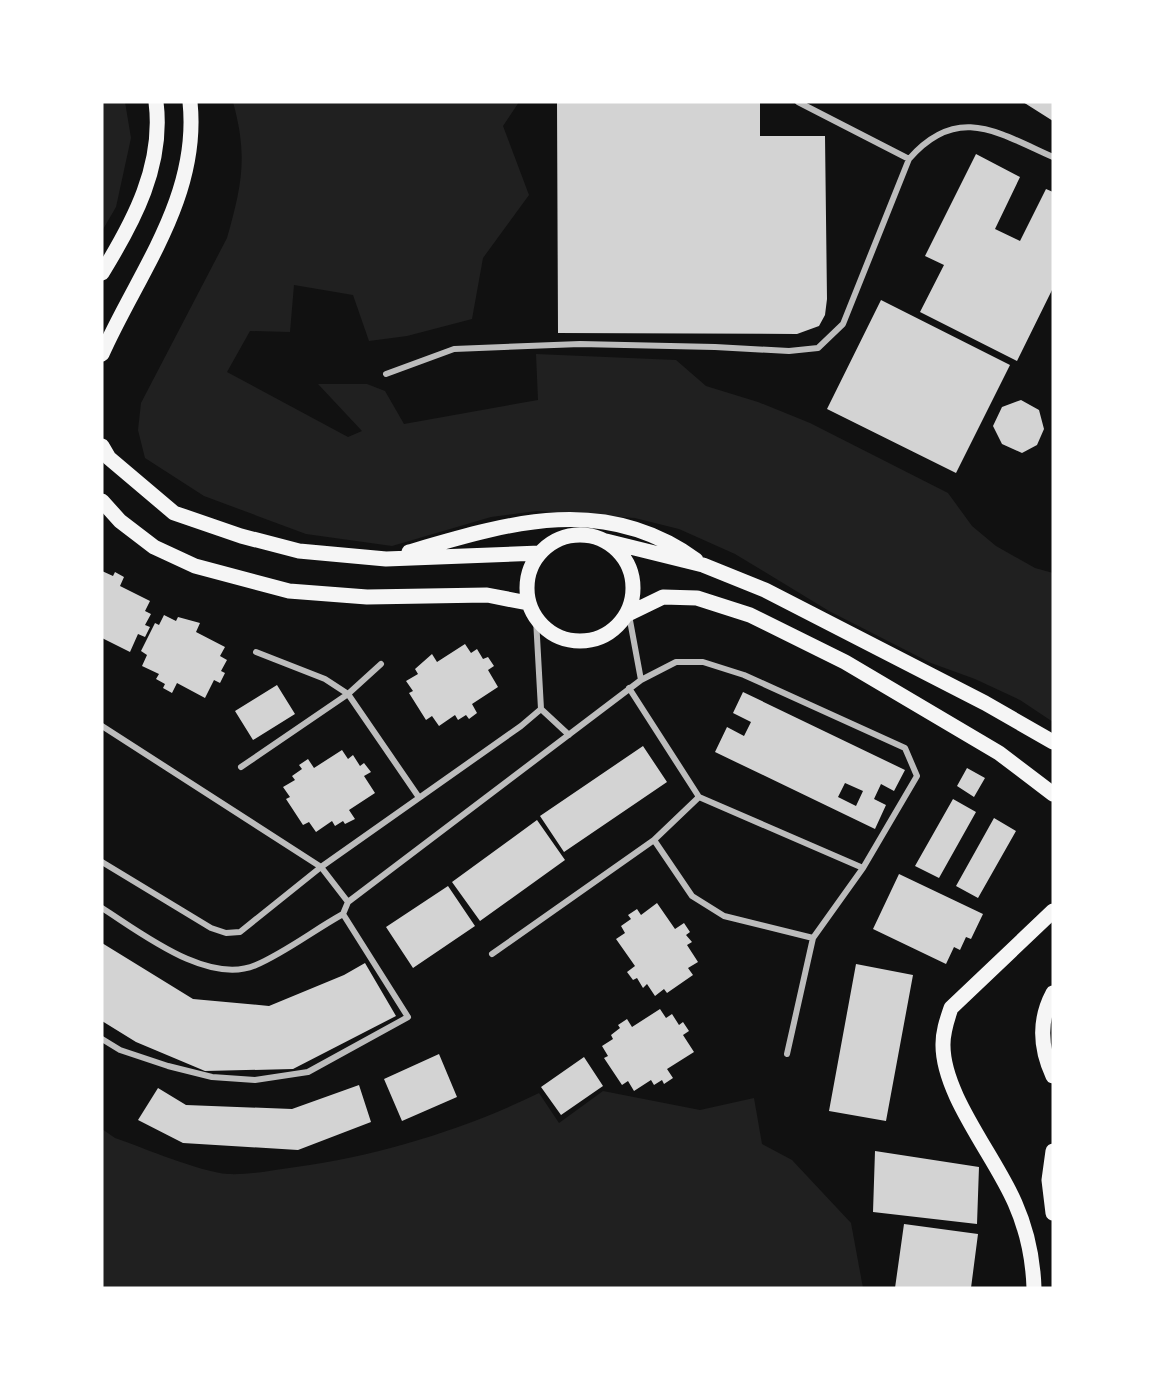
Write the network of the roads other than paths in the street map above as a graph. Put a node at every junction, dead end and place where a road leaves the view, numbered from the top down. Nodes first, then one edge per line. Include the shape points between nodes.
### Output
1 (156, 102) edge
2 (190, 102) edge
3 (798, 102) edge
4 (1053, 157) edge
5 (909, 159) junction
6 (102, 273) edge
7 (102, 354) edge
8 (386, 374) dead end
9 (102, 446) edge
10 (102, 501) edge
11 (606, 541) junction
12 (540, 553) junction
13 (386, 559) junction
14 (703, 565) junction
15 (528, 603) junction
16 (628, 614) junction
17 (536, 619) junction
18 (256, 652) dead end
19 (381, 664) dead end
20 (641, 680) junction
21 (629, 688) junction
22 (348, 694) junction
23 (541, 709) junction
24 (102, 726) edge
25 (569, 735) junction
26 (1053, 742) edge
27 (241, 767) dead end
28 (1053, 794) edge
29 (418, 796) junction
30 (699, 798) junction
31 (654, 840) junction
32 (102, 862) edge
33 (321, 867) junction
34 (863, 868) junction
35 (348, 902) junction
36 (102, 908) edge
37 (1053, 910) edge
38 (343, 914) junction
39 (813, 938) junction
40 (492, 954) dead end
41 (1053, 993) edge
42 (102, 1039) edge
43 (787, 1054) dead end
44 (1053, 1076) edge
45 (1053, 1151) edge
46 (1053, 1213) edge
47 (1034, 1288) edge

1 - 6 main road via 158,118 148,183 129,229
2 - 7 main road via 192,122 185,178 166,231
3 - 5 street
4 - 5 street via 1004,135 958,126 926,139
5 - 8 street via 843,324 818,348 789,351 580,344 454,349
9 - 13 main road via 117,465 174,513 299,552
10 - 15 main road via 120,521 154,547 195,566 289,591 367,597 487,595
11 - 12 main road via 571,535 554,541
11 - 14 main road
11 - 16 main road via 620,551 629,567 634,585
12 - 13 main road
12 - 15 main road via 528,576
13 - 14 main road via 513,523 571,518 627,526 672,542
14 - 26 main road via 765,591
15 - 17 main road
16 - 17 main road via 613,631 581,642 563,640
16 - 20 street
16 - 28 main road via 663,597 697,598 750,615 845,662 999,753
17 - 23 street
18 - 22 street via 325,680
19 - 22 street
20 - 21 street
20 - 34 street via 676,662 703,662 744,675 905,748 917,776
21 - 25 street
21 - 30 street
22 - 27 street
22 - 29 street
23 - 25 street
23 - 29 street
24 - 33 street
25 - 35 street
29 - 33 street
30 - 31 street
30 - 34 street
31 - 39 street via 692,896 724,916
31 - 40 street
32 - 33 street via 211,928 226,933 240,932
33 - 35 street
34 - 39 street
35 - 38 street
36 - 38 street via 173,952 209,967 231,969 254,966
37 - 47 main road via 951,1008 942,1045 958,1099 1015,1202 1029,1243
38 - 42 street via 408,1017 308,1072 255,1080 212,1077 120,1050
39 - 43 street
41 - 44 main road via 1042,1029 1043,1054
45 - 46 main road via 1048,1180

